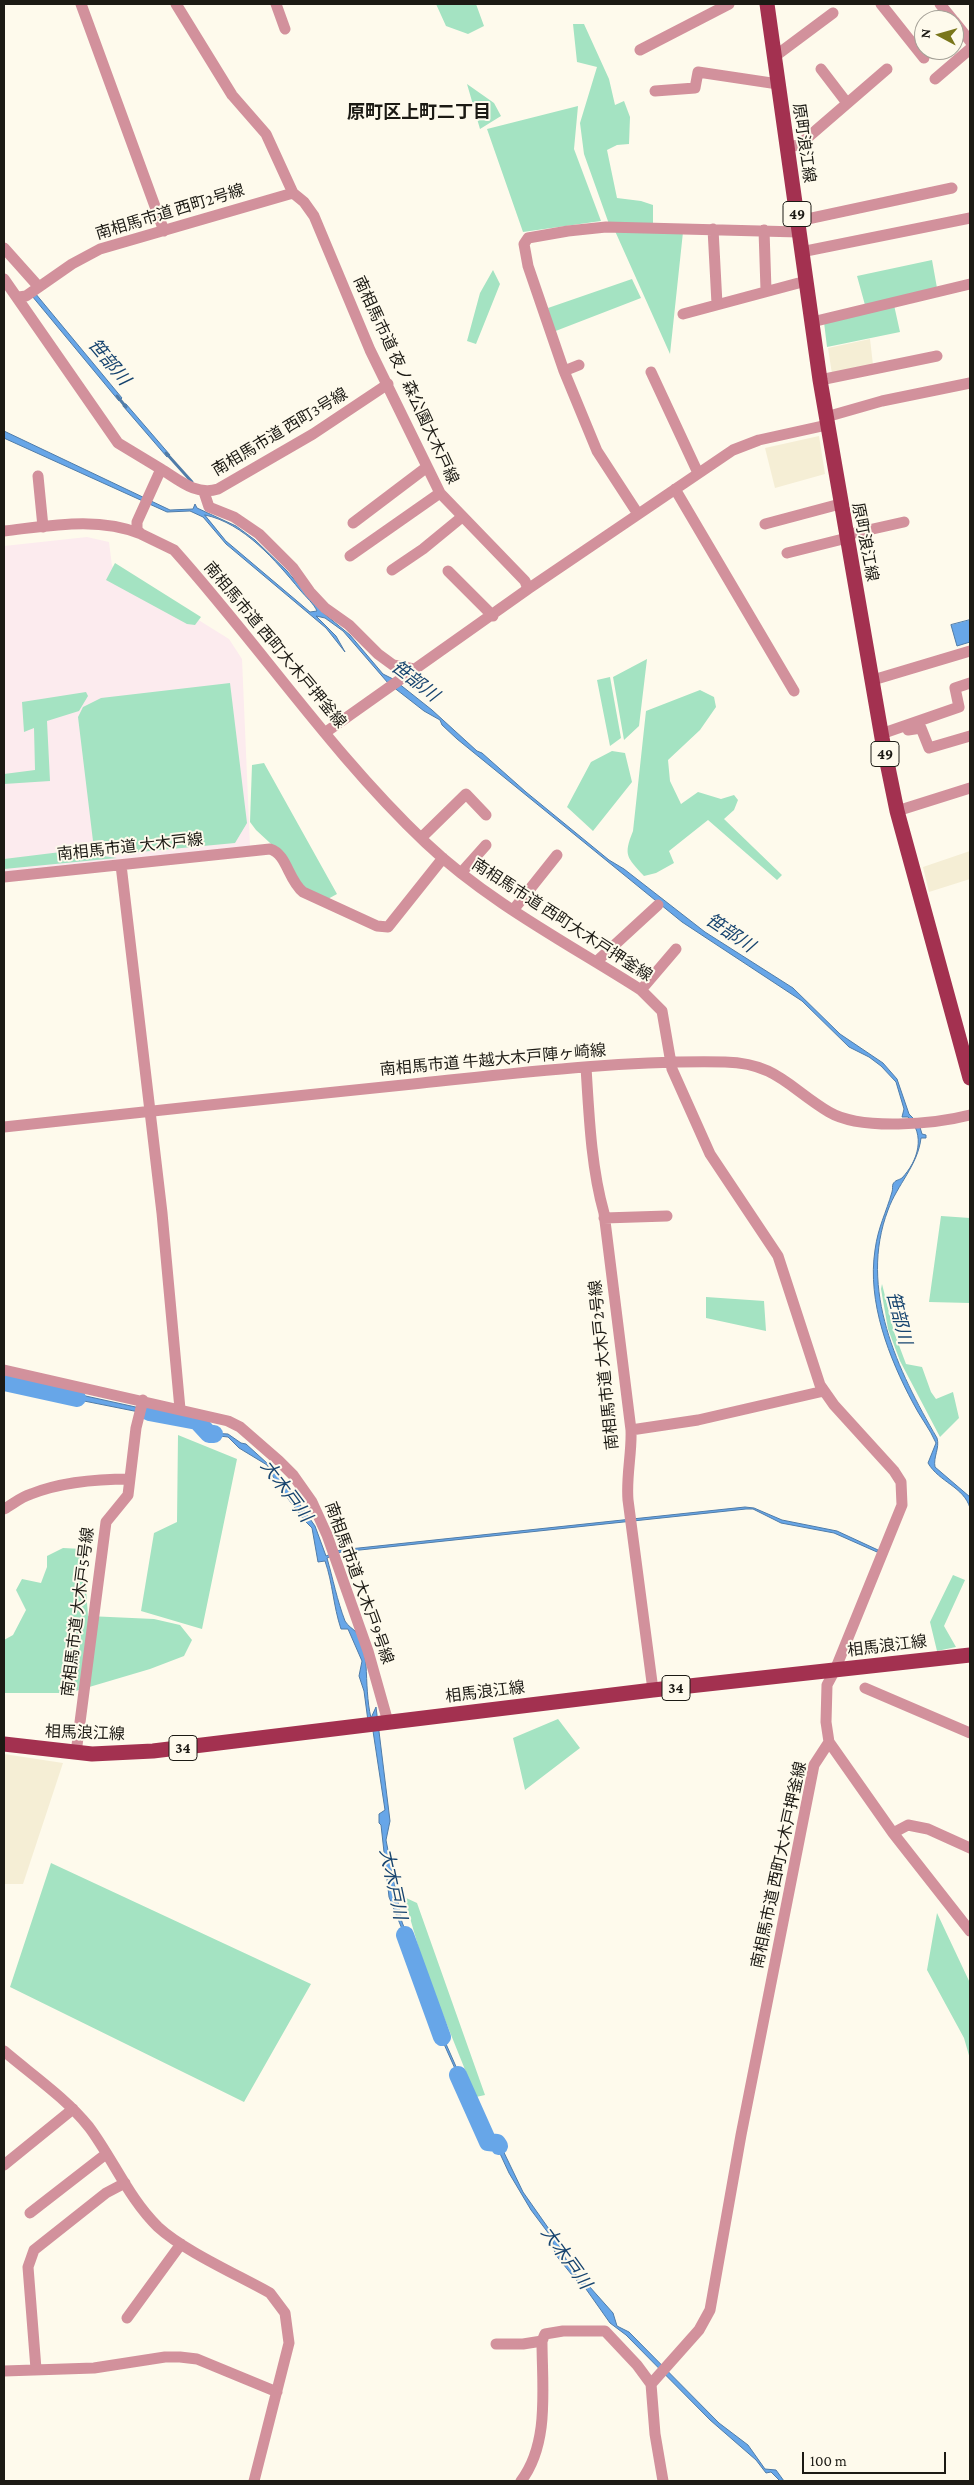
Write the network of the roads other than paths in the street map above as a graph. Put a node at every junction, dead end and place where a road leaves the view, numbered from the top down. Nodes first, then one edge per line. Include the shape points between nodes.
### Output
1 (81, 4) edge
2 (176, 4) edge
3 (276, 4) edge
4 (729, 4) edge
5 (767, 4) edge
6 (881, 4) edge
7 (833, 13) dead end
8 (285, 29) dead end
9 (914, 45) edge
10 (970, 49) edge
11 (640, 50) dead end
12 (781, 54) junction
13 (821, 68) dead end
14 (887, 69) dead end
15 (935, 79) dead end
16 (778, 84) junction
17 (655, 91) dead end
18 (847, 103) junction
19 (793, 146) junction
20 (952, 188) dead end
21 (293, 193) junction
22 (970, 218) edge
23 (798, 226) junction
24 (713, 229) junction
25 (764, 230) junction
26 (164, 231) junction
27 (4, 248) edge
28 (801, 252) junction
29 (4, 278) edge
30 (806, 281) junction
31 (970, 284) edge
32 (766, 290) junction
33 (30, 292) junction
34 (717, 304) junction
35 (683, 314) dead end
36 (818, 320) junction
37 (937, 356) dead end
38 (579, 365) dead end
39 (564, 371) junction
40 (651, 372) dead end
41 (826, 378) junction
42 (970, 383) edge
43 (388, 384) junction
44 (826, 421) junction
45 (427, 466) junction
46 (161, 469) junction
47 (698, 473) junction
48 (38, 476) dead end
49 (675, 489) junction
50 (204, 492) junction
51 (440, 493) junction
52 (840, 504) junction
53 (638, 514) junction
54 (462, 517) junction
55 (904, 522) dead end
56 (352, 523) dead end
57 (765, 524) dead end
58 (43, 527) junction
59 (4, 531) edge
60 (141, 534) junction
61 (847, 536) junction
62 (787, 553) dead end
63 (350, 556) dead end
64 (392, 570) dead end
65 (448, 572) dead end
66 (528, 589) junction
67 (493, 616) junction
68 (970, 651) edge
69 (411, 671) junction
70 (873, 680) junction
71 (970, 683) edge
72 (794, 691) dead end
73 (326, 732) junction
74 (882, 736) junction
75 (970, 736) edge
76 (970, 788) edge
77 (897, 811) junction
78 (486, 815) dead end
79 (421, 838) junction
80 (486, 845) dead end
81 (557, 855) dead end
82 (443, 858) junction
83 (121, 865) junction
84 (461, 873) junction
85 (4, 877) edge
86 (658, 905) dead end
87 (514, 909) junction
88 (676, 949) dead end
89 (596, 962) junction
90 (641, 990) junction
91 (670, 1063) junction
92 (586, 1067) junction
93 (970, 1078) edge
94 (149, 1112) junction
95 (970, 1115) edge
96 (4, 1127) edge
97 (667, 1216) dead end
98 (604, 1218) junction
99 (4, 1370) edge
100 (824, 1391) junction
101 (143, 1400) junction
102 (180, 1409) junction
103 (631, 1430) junction
104 (130, 1479) junction
105 (4, 1509) edge
106 (970, 1655) edge
107 (835, 1670) junction
108 (864, 1688) dead end
109 (653, 1690) junction
110 (385, 1722) junction
111 (970, 1733) edge
112 (829, 1742) junction
113 (4, 1744) edge
114 (76, 1753) junction
115 (893, 1833) junction
116 (970, 1848) edge
117 (970, 1931) edge
118 (4, 2051) edge
119 (73, 2110) junction
120 (106, 2154) junction
121 (4, 2165) edge
122 (125, 2184) junction
123 (30, 2213) dead end
124 (182, 2244) junction
125 (127, 2318) dead end
126 (542, 2341) junction
127 (496, 2344) dead end
128 (36, 2369) junction
129 (4, 2371) edge
130 (653, 2383) junction
131 (277, 2392) junction
132 (254, 2481) edge
133 (521, 2481) edge
134 (663, 2481) edge

1 - 26 street
2 - 21 street, 南相馬市道 夜ノ森公園大木戸線 via 232,95 266,134
3 - 8 street
4 - 11 street
5 - 12 main road, 原町浪江線 / 49
6 - 9 street
7 - 12 street
10 - 15 street
12 - 16 main road, 原町浪江線 / 49
13 - 18 street
14 - 18 street
16 - 17 street via 698,72 695,88
16 - 19 main road, 原町浪江線 / 49
18 - 19 street
19 - 23 main road, 原町浪江線 / 49
20 - 23 street
21 - 26 street, 南相馬市道 西町2号線
21 - 43 street, 南相馬市道 夜ノ森公園大木戸線 via 314,216 364,336
22 - 28 street
23 - 25 street
23 - 28 main road, 原町浪江線 / 49
24 - 25 street
24 - 34 street
24 - 39 street via 589,228 525,240 528,266
25 - 32 street
26 - 33 street, 南相馬市道 西町2号線 via 100,249
27 - 33 street
28 - 30 main road, 原町浪江線 / 49
29 - 33 street
30 - 32 street
30 - 36 main road, 原町浪江線 / 49
31 - 36 street
32 - 34 street
33 - 46 street via 35,325 118,443
34 - 35 street
36 - 41 main road, 原町浪江線 / 49
37 - 41 street
38 - 39 street
39 - 53 street via 597,451
40 - 47 street
41 - 44 main road, 原町浪江線 / 49
42 - 44 street via 882,401
43 - 45 street, 南相馬市道 夜ノ森公園大木戸線
43 - 50 street, 南相馬市道 西町3号線 via 313,434 218,489
44 - 47 street via 745,445
44 - 52 main road, 原町浪江線 / 49
45 - 51 street, 南相馬市道 夜ノ森公園大木戸線
45 - 56 street
46 - 50 street, 南相馬市道 西町3号線 via 192,489
46 - 60 street via 140,516 137,530
47 - 49 street
48 - 58 street
49 - 53 street
49 - 72 street
50 - 69 street via 209,507 234,517 259,534 293,568 325,608 349,625 378,654
51 - 54 street, 南相馬市道 夜ノ森公園大木戸線
51 - 63 street
52 - 57 street
52 - 61 main road, 原町浪江線 / 49
53 - 66 street
54 - 64 street
54 - 66 street, 南相馬市道 夜ノ森公園大木戸線 via 525,581
55 - 61 street
58 - 59 street
58 - 60 street via 89,523
60 - 73 street, 南相馬市道 西町大木戸押釜線 via 174,550
61 - 62 street
61 - 70 main road, 原町浪江線 / 49
65 - 67 street
66 - 67 street
67 - 69 street
68 - 70 street
69 - 73 street
70 - 74 main road, 原町浪江線 / 49
71 - 74 street via 955,688 959,707
73 - 79 street, 南相馬市道 西町大木戸押釜線
74 - 75 street via 921,728 929,748
74 - 77 main road, 原町浪江線 / 49
76 - 77 street
77 - 93 main road, 原町浪江線 / 49
78 - 79 street via 466,794
79 - 82 street, 南相馬市道 西町大木戸押釜線
80 - 84 street
81 - 87 street
82 - 83 street, 南相馬市道 大木戸線 via 388,927 377,926 303,892 292,880 276,850 261,848
82 - 84 street, 南相馬市道 西町大木戸押釜線
83 - 85 street, 南相馬市道 大木戸線
83 - 94 street
84 - 87 street, 南相馬市道 西町大木戸押釜線
86 - 89 street
87 - 89 street, 南相馬市道 西町大木戸押釜線
88 - 90 street
89 - 90 street, 南相馬市道 西町大木戸押釜線
90 - 91 street, 南相馬市道 西町大木戸押釜線 via 662,1012
91 - 92 street, 南相馬市道 牛越大木戸陣ヶ崎線
91 - 95 street, 南相馬市道 牛越大木戸陣ヶ崎線 via 757,1065 836,1115 866,1124
91 - 100 street, 南相馬市道 西町大木戸押釜線 via 710,1154 775,1249
92 - 94 street, 南相馬市道 牛越大木戸陣ヶ崎線
92 - 98 street, 南相馬市道 大木戸2号線
94 - 96 street, 南相馬市道 牛越大木戸陣ヶ崎線
94 - 102 street
97 - 98 street
98 - 103 street, 南相馬市道 大木戸2号線
99 - 101 street, 南相馬市道 大木戸9号線
100 - 103 street via 698,1420
100 - 107 street, 南相馬市道 西町大木戸押釜線 via 894,1471 902,1488 900,1510
101 - 102 street, 南相馬市道 大木戸9号線
101 - 104 street, 南相馬市道 大木戸5号線
102 - 110 street, 南相馬市道 大木戸9号線 via 240,1426 284,1466 306,1492 330,1544 374,1669
103 - 109 street, 南相馬市道 大木戸2号線 via 628,1500
104 - 105 street via 92,1480 42,1490
104 - 114 street, 南相馬市道 大木戸5号線 via 127,1499 106,1522
106 - 107 main road, 相馬浪江線 / 34
107 - 109 main road, 相馬浪江線 / 34
107 - 112 street, 南相馬市道 西町大木戸押釜線 via 827,1685
108 - 111 street
109 - 110 main road, 相馬浪江線 / 34
110 - 114 main road, 相馬浪江線 / 34 via 153,1751
112 - 115 street
112 - 130 street, 南相馬市道 西町大木戸押釜線 via 814,1765 710,2310 699,2330
113 - 114 main road, 相馬浪江線 / 34
115 - 116 street via 908,1825 922,1827
115 - 117 street
118 - 119 street
119 - 120 street
119 - 121 street
120 - 122 street
120 - 123 street
122 - 124 street via 148,2217
122 - 128 street via 106,2193 34,2250 28,2267
124 - 125 street
124 - 131 street via 270,2292 279,2302 285,2313 289,2344
126 - 127 street
126 - 130 street via 545,2334 563,2331 606,2332
126 - 133 street via 538,2447 532,2467
128 - 129 street
128 - 131 street via 94,2368 180,2357 196,2359
130 - 134 street via 655,2434
131 - 132 street

